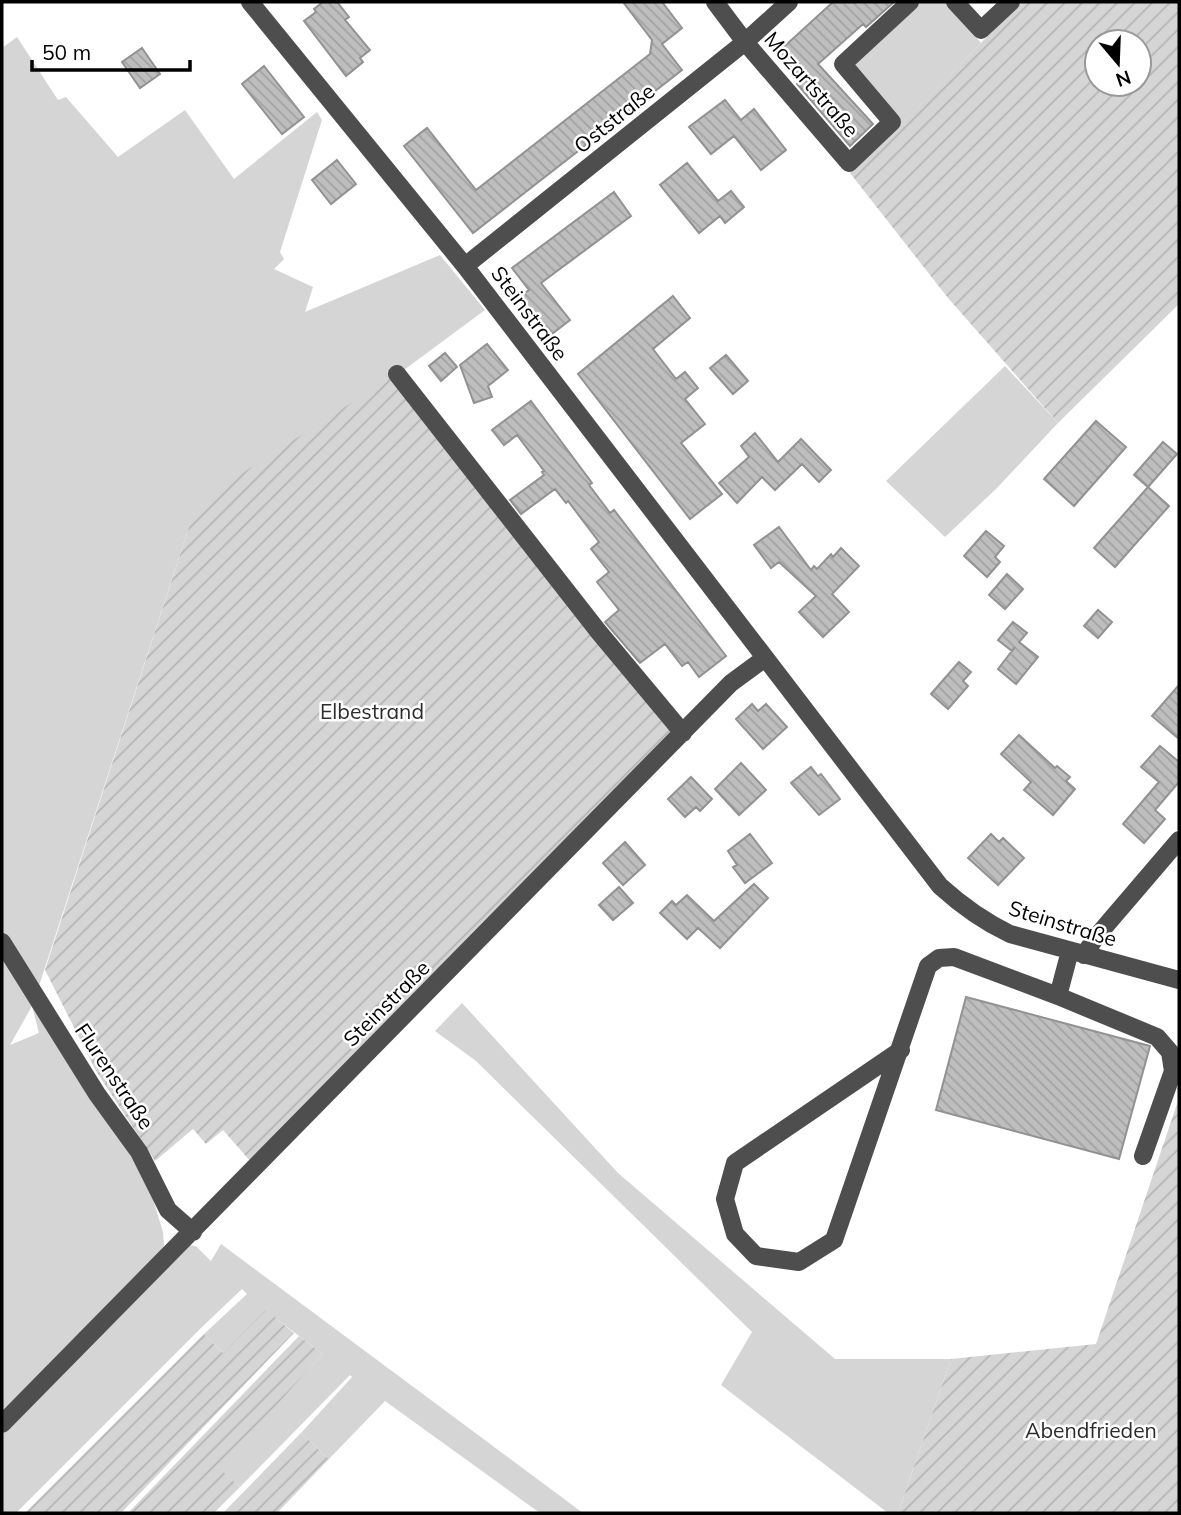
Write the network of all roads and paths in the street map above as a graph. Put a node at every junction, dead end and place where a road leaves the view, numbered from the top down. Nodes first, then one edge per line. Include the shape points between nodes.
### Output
1 (250, 2) edge
2 (715, 2) edge
3 (789, 2) edge
4 (909, 2) edge
5 (956, 2) edge
6 (1011, 2) edge
7 (745, 42) junction
8 (466, 266) junction
9 (397, 374) dead end
10 (765, 658) junction
11 (683, 733) junction
12 (1179, 840) edge
13 (2, 942) edge
14 (1077, 953) junction
15 (1179, 980) edge
16 (1058, 996) junction
17 (901, 1050) junction
18 (1143, 1156) dead end
19 (193, 1232) junction
20 (2, 1424) edge

1 - 8 street, Steinstraße
2 - 7 street, Mozartstraße
3 - 7 street, Oststraße
4 - 7 street, Mozartstraße via 843,64 892,122 849,163
5 - 6 street via 981,30
7 - 8 street, Oststraße
8 - 10 street, Steinstraße
9 - 11 street
10 - 11 street, Steinstraße via 731,683
10 - 14 street, Steinstraße via 940,886 986,923
11 - 19 street, Steinstraße
12 - 14 street
13 - 19 street, Flurenstraße via 139,1152 168,1210
14 - 15 street, Steinstraße
14 - 16 street
16 - 17 street via 954,957 939,958 928,965
16 - 18 street via 1157,1037 1170,1052 1173,1071
17 - 17 street via 834,1240 799,1262 755,1256 736,1234 725,1199 735,1163
19 - 20 street, Steinstraße

